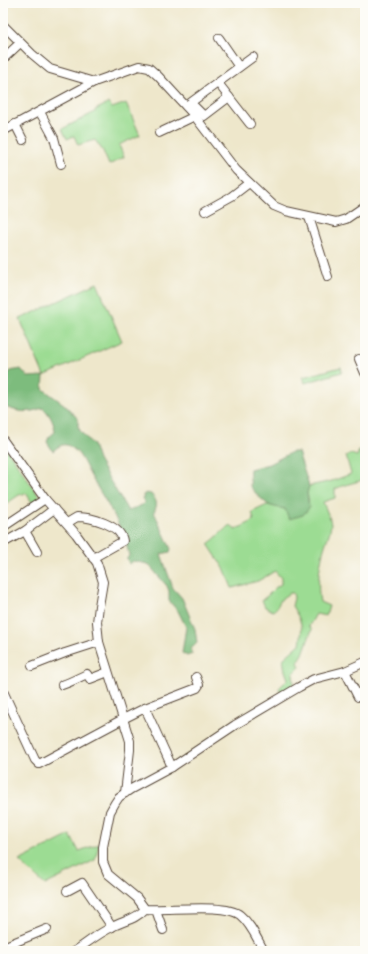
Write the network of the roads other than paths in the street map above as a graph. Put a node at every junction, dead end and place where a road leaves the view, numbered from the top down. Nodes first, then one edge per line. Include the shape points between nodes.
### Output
1 (3, 24) edge
2 (219, 38) dead end
3 (20, 43) junction
4 (253, 57) dead end
5 (3, 59) edge
6 (239, 67) junction
7 (94, 82) junction
8 (218, 83) junction
9 (229, 97) junction
10 (186, 106) junction
11 (195, 107) dead end
12 (40, 112) junction
13 (195, 116) junction
14 (15, 124) junction
15 (250, 124) dead end
16 (3, 131) edge
17 (159, 132) dead end
18 (23, 140) dead end
19 (60, 164) dead end
20 (249, 183) junction
21 (365, 206) edge
22 (205, 211) dead end
23 (309, 217) junction
24 (328, 277) dead end
25 (359, 359) dead end
26 (365, 373) edge
27 (3, 441) edge
28 (45, 499) junction
29 (54, 509) junction
30 (67, 523) junction
31 (3, 527) edge
32 (25, 531) junction
33 (3, 543) edge
34 (38, 552) dead end
35 (93, 558) junction
36 (99, 642) junction
37 (365, 662) edge
38 (32, 666) dead end
39 (345, 671) junction
40 (108, 672) junction
41 (196, 677) dead end
42 (62, 685) dead end
43 (3, 691) edge
44 (358, 697) dead end
45 (145, 708) junction
46 (123, 719) junction
47 (172, 767) junction
48 (125, 793) junction
49 (67, 891) dead end
50 (145, 909) junction
51 (156, 910) junction
52 (112, 927) junction
53 (47, 930) dead end
54 (163, 930) dead end
55 (8, 951) edge
56 (75, 951) edge
57 (264, 951) edge

1 - 3 street
2 - 6 street
3 - 5 street
3 - 7 street via 46,67
4 - 6 street
6 - 8 street
7 - 10 street via 144,66 158,76
7 - 12 street
8 - 9 street
8 - 10 street
9 - 11 street via 204,116
9 - 15 street
10 - 13 street
12 - 14 street
12 - 19 street via 54,138
13 - 17 street
13 - 20 street
14 - 16 street
14 - 18 street
20 - 22 street
20 - 23 street via 274,206
21 - 23 street via 346,219 336,222
23 - 24 street
25 - 26 street
27 - 28 street
28 - 29 street
28 - 31 street
29 - 30 street
29 - 32 street
30 - 35 street
30 - 35 street via 77,517 89,519 105,523 120,534 122,541
32 - 33 street
32 - 34 street
35 - 36 street via 103,582 97,622
36 - 38 street
36 - 40 street
37 - 39 street
39 - 44 street
39 - 47 street via 306,683
40 - 42 street via 90,679 86,674
40 - 46 street
41 - 45 street via 199,685 197,688
43 - 46 street via 39,764
45 - 46 street
45 - 47 street
46 - 48 street via 130,741
47 - 48 street
48 - 50 street via 114,803 110,812 103,846 103,862 108,874 138,899
49 - 52 street via 82,883
50 - 51 street
50 - 52 street via 132,919
51 - 54 street
51 - 57 street via 231,910 246,921
52 - 56 street
53 - 55 street via 7,946

